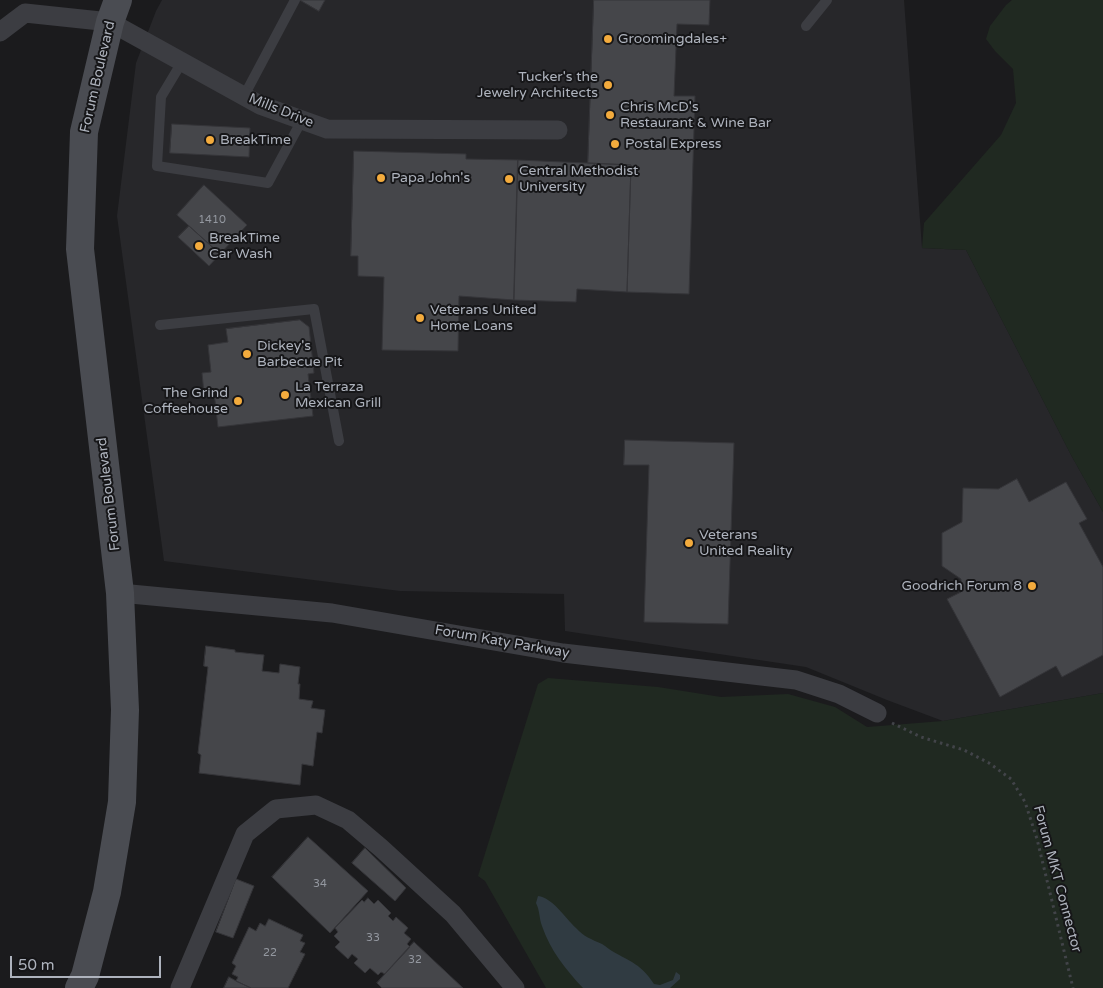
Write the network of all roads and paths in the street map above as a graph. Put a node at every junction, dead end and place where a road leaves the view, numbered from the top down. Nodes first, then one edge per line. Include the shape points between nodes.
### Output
1 (295, 0) edge
2 (828, 0) edge
3 (23, 6) edge
4 (114, 11) edge
5 (806, 26) dead end
6 (0, 32) edge
7 (182, 62) junction
8 (244, 96) junction
9 (302, 120) junction
10 (558, 130) dead end
11 (160, 325) dead end
12 (339, 441) dead end
13 (120, 593) junction
14 (877, 714) joint
15 (79, 988) edge
16 (180, 988) edge
17 (515, 988) edge
18 (1073, 988) edge

1 - 8 lane
2 - 5 lane
3 - 4 street, Mills Drive
3 - 6 street, Mills Drive
4 - 7 street, Mills Drive
4 - 13 street, Forum Boulevard via 84,132 80,250
7 - 8 street, Mills Drive
7 - 9 lane via 161,97 157,166 268,183
8 - 9 street, Mills Drive
9 - 10 street, Mills Drive via 327,129
11 - 12 lane via 314,309
13 - 14 street, Forum Katy Parkway via 332,613 563,653 796,680 839,694
13 - 15 street, Forum Boulevard via 125,710 122,802 107,892
14 - 18 path, Forum MKT Connector via 921,737 964,750 1011,779 1025,802 1037,839
16 - 17 street via 245,834 276,809 316,805 348,820 453,914

